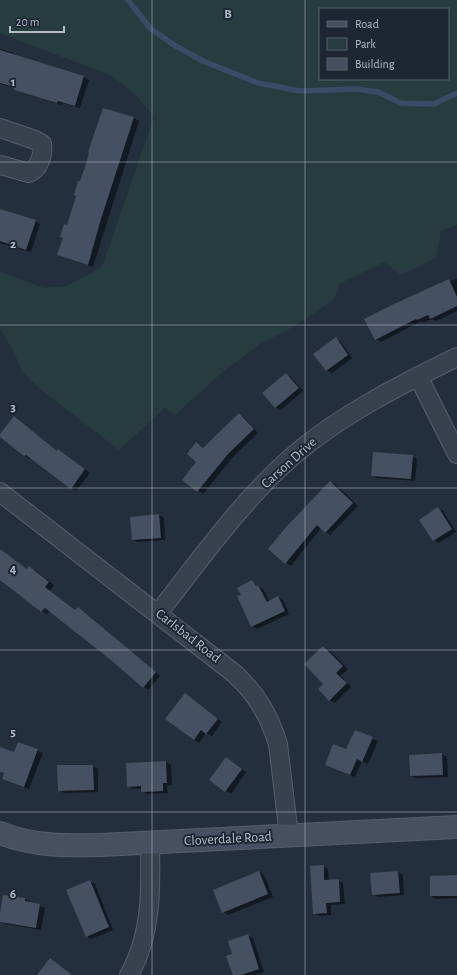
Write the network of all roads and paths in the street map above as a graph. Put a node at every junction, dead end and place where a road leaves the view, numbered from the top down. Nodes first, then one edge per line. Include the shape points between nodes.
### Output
1 (0, 128) edge
2 (0, 165) edge
3 (457, 357) edge
4 (418, 376) junction
5 (457, 454) edge
6 (0, 492) edge
7 (158, 613) junction
8 (457, 827) edge
9 (0, 833) edge
10 (289, 836) junction
11 (150, 843) junction
12 (132, 974) edge

1 - 2 street via 40,142 43,148 38,167 30,173
3 - 4 street, Carson Drive
4 - 5 street
4 - 7 street, Carson Drive via 340,421 279,468 239,511
6 - 7 street, Carlsbad Road
7 - 10 street, Carlsbad Road via 236,674 264,708 278,744
8 - 10 street, Cloverdale Road
9 - 11 street, Cloverdale Road via 31,842 64,846
10 - 11 street, Cloverdale Road
11 - 12 street via 151,890 147,924

